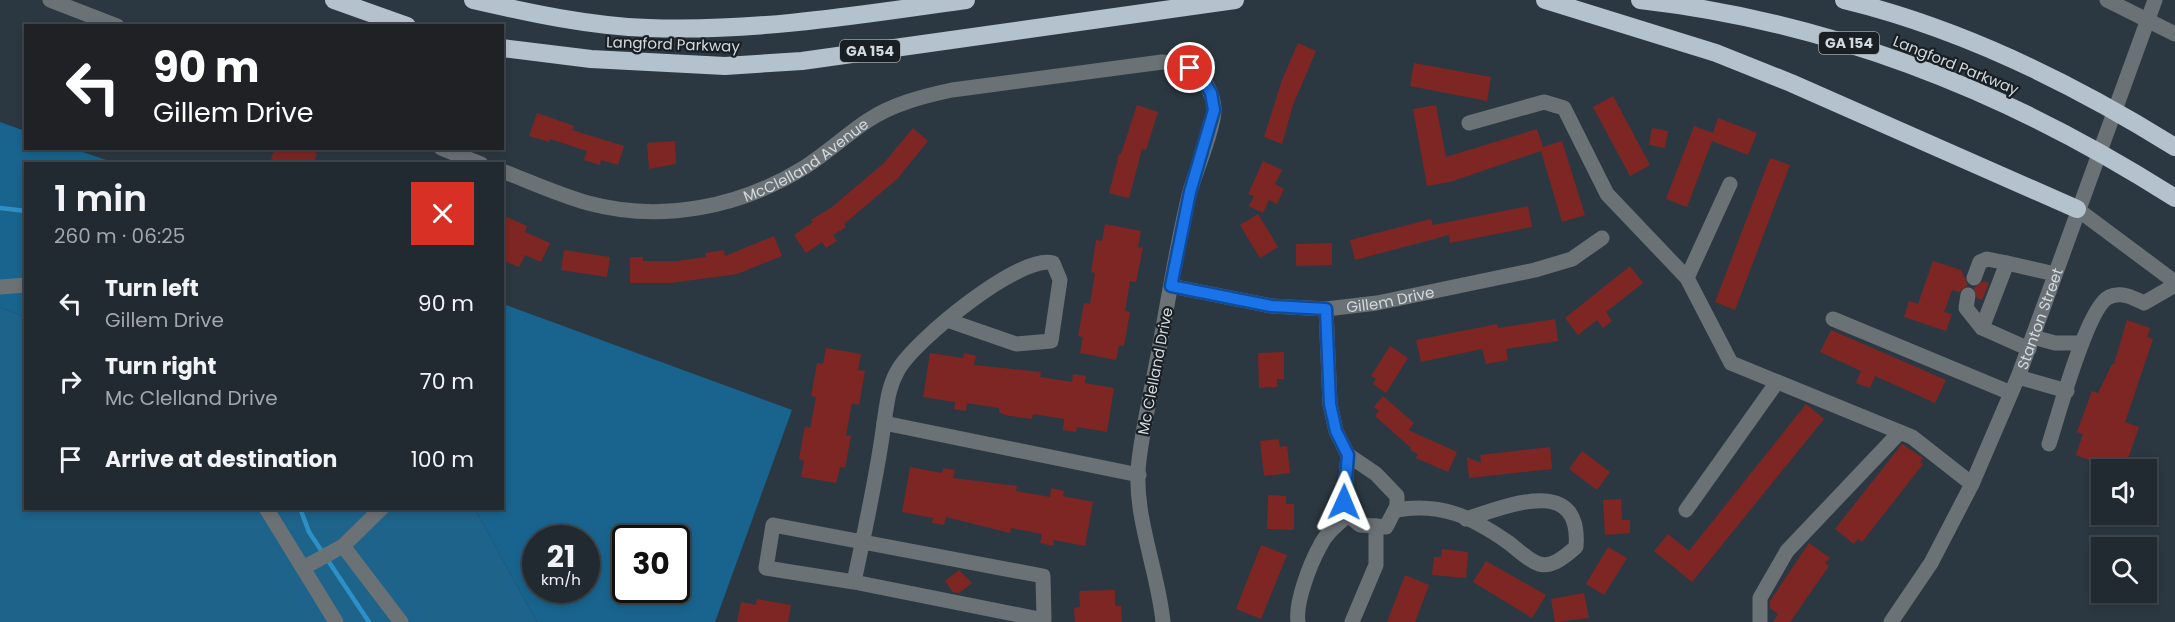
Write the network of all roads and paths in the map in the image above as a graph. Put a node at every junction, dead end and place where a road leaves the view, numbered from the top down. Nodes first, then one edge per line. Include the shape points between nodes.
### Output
1 (50, 0) edge
2 (334, 0) edge
3 (473, 0) edge
4 (966, 0) edge
5 (1235, 0) edge
6 (1545, 0) edge
7 (1640, 0) edge
8 (1844, 0) edge
9 (2107, 0) edge
10 (2155, 0) edge
11 (2147, 20) junction
12 (112, 24) edge
13 (401, 24) edge
14 (2175, 34) edge
15 (504, 48) edge
16 (1110, 69) joint
17 (1469, 123) dead end
18 (2175, 147) edge
19 (446, 150) edge
20 (476, 162) edge
21 (504, 172) edge
22 (1730, 184) dead end
23 (2175, 198) edge
24 (2077, 209) junction
25 (1602, 238) dead end
26 (2007, 263) junction
27 (2055, 274) junction
28 (1687, 278) junction
29 (1974, 278) dead end
30 (2175, 283) edge
31 (24, 285) edge
32 (1171, 286) junction
33 (0, 287) edge
34 (1968, 295) dead end
35 (1326, 309) junction
36 (1833, 319) dead end
37 (947, 320) junction
38 (1982, 327) junction
39 (2031, 343) junction
40 (2082, 343) junction
41 (2018, 377) junction
42 (1777, 381) junction
43 (2067, 391) junction
44 (2011, 393) junction
45 (884, 423) junction
46 (1900, 432) junction
47 (2049, 444) dead end
48 (1348, 455) junction
49 (1139, 475) junction
50 (1972, 484) junction
51 (268, 510) edge
52 (380, 510) edge
53 (1396, 510) junction
54 (1686, 510) dead end
55 (1348, 515) junction
56 (1466, 519) junction
57 (1376, 526) junction
58 (862, 541) junction
59 (338, 548) junction
60 (309, 564) junction
61 (854, 582) junction
62 (336, 622) edge
63 (401, 622) edge
64 (1163, 622) edge
65 (1298, 622) edge
66 (1352, 622) edge
67 (1760, 622) edge
68 (1891, 622) edge

1 - 12 street
2 - 13 highway
3 - 4 highway, Langford Parkway / GA 154 via 580,21 668,28 777,25
5 - 15 highway, Langford Parkway / GA 154 via 802,61 725,66 591,59
6 - 24 highway via 1748,66
7 - 23 highway, Langford Parkway / GA 154 via 1726,14 1857,46 1994,97 2133,171
8 - 18 highway, Langford Parkway / GA 154 via 1982,47 2059,82
9 - 11 street
10 - 11 street, Stanton Street
11 - 14 street
11 - 24 street, Stanton Street
16 - 21 street, McClelland Avenue via 920,97 870,119 807,166 770,187 726,203 681,211 634,211 588,203
16 - 32 street, Mc Clelland Drive via 1175,63 1202,78 1211,93 1214,110 1190,192
17 - 28 street via 1544,102 1564,108 1607,194
19 - 20 street
22 - 28 street
24 - 27 street, Stanton Street
24 - 30 street
25 - 35 street, Gillem Drive via 1572,259 1535,270 1377,303
26 - 27 street
26 - 29 street via 1987,259 1980,262
26 - 38 street
27 - 39 street, Stanton Street
28 - 42 street via 1731,363
30 - 40 street via 2144,303 2124,295 2110,296 2099,304
31 - 33 street
32 - 35 street, Gillem Drive via 1271,306
32 - 49 street, Mc Clelland Drive via 1138,462
34 - 38 street via 1966,308
35 - 48 street via 1330,404 1336,431
36 - 44 street
37 - 37 street via 1012,273 1045,261 1053,263 1060,280 1051,341 1016,344
37 - 45 street via 914,347 899,369 889,388
38 - 39 street
39 - 40 street
39 - 41 street, Stanton Street
40 - 43 street
41 - 43 street
41 - 44 street, Stanton Street
42 - 46 street
42 - 54 street
43 - 47 street
44 - 50 street, Stanton Street
45 - 49 street
45 - 58 street
46 - 50 street
46 - 67 street via 1787,551 1760,598
48 - 53 street via 1376,474 1397,496
48 - 55 street via 1344,502
49 - 64 street, Mc Clelland Drive via 1140,509 1160,589
50 - 68 street, Stanton Street via 1931,563
51 - 60 street
52 - 59 street
53 - 56 street via 1419,506 1445,510
53 - 57 street via 1386,527
55 - 57 street via 1360,525
55 - 65 street via 1320,546 1296,610
56 - 56 street via 1486,527 1539,564 1554,563 1576,547 1577,531 1572,516 1557,502 1541,499
57 - 66 street via 1376,565
58 - 61 street
58 - 61 street via 773,525 766,568
58 - 61 street via 1043,576 1044,620
59 - 60 street
59 - 63 street
60 - 62 street

